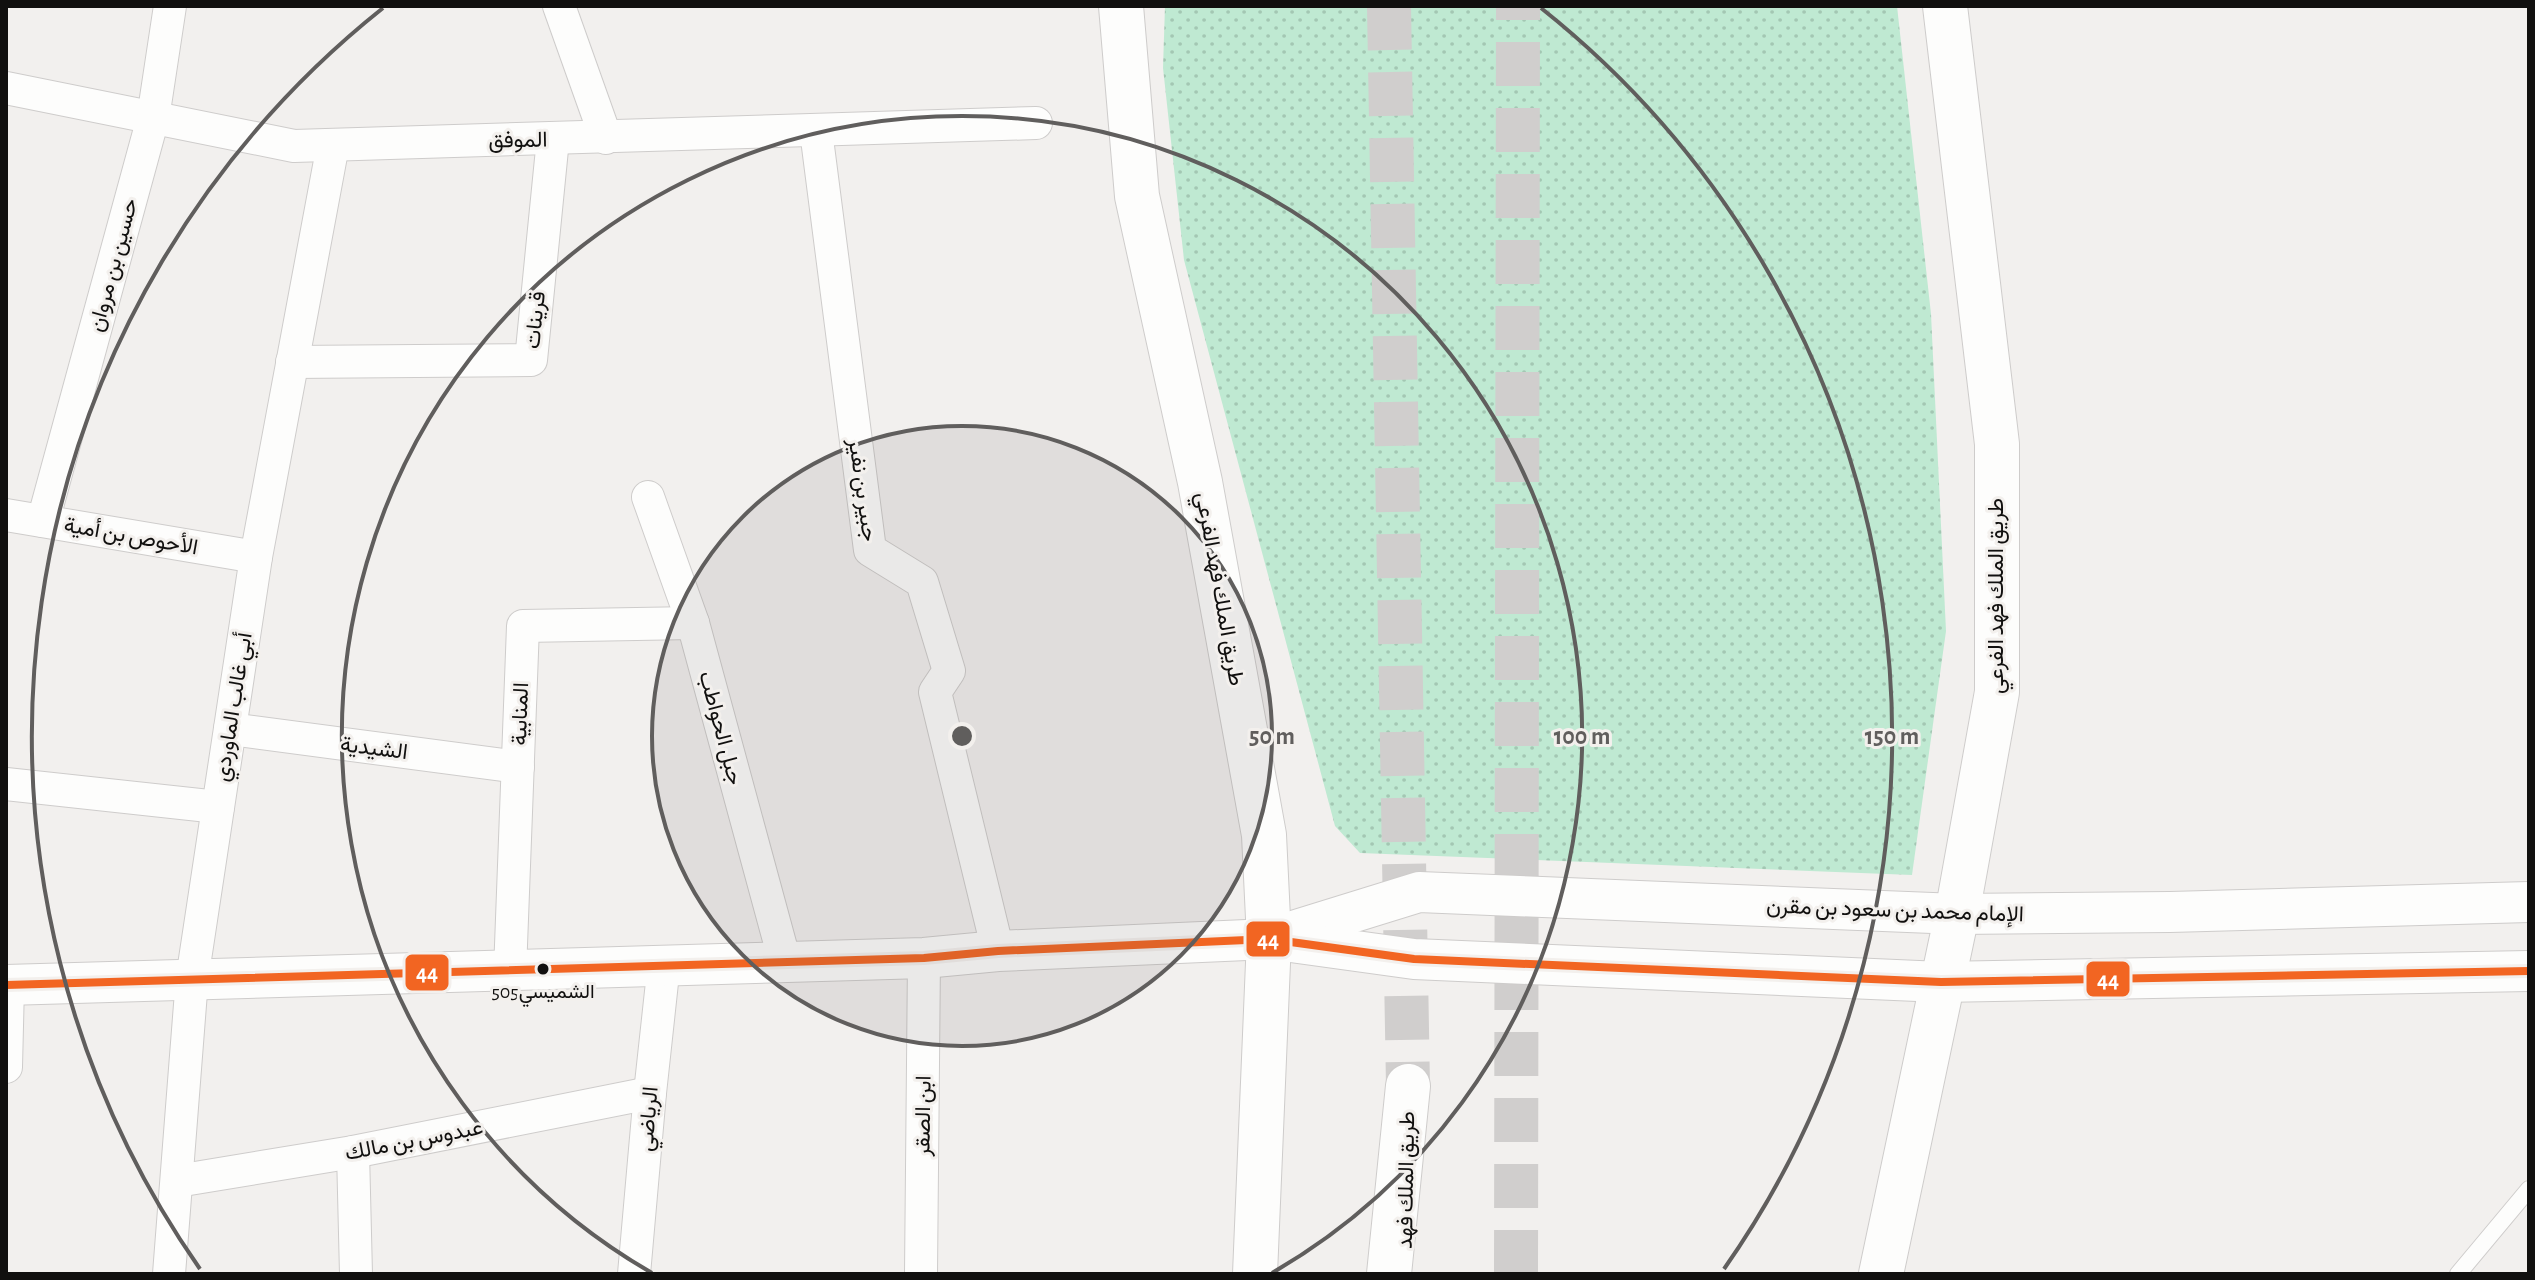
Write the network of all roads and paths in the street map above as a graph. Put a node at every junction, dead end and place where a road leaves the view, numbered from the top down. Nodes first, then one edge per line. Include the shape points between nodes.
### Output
1 (170, 6) edge
2 (559, 6) edge
3 (1121, 6) edge
4 (1945, 6) edge
5 (6, 88) edge
6 (153, 118) junction
7 (1036, 123) dead end
8 (816, 131) junction
9 (606, 138) junction
10 (553, 139) junction
11 (333, 145) junction
12 (292, 362) junction
13 (648, 497) dead end
14 (6, 515) edge
15 (43, 521) junction
16 (256, 557) junction
17 (693, 623) junction
18 (230, 729) junction
19 (518, 767) junction
20 (6, 784) edge
21 (218, 807) junction
22 (2529, 902) edge
23 (1957, 914) junction
24 (1269, 939) junction
25 (998, 951) junction
26 (924, 958) junction
27 (785, 962) junction
28 (664, 964) junction
29 (2529, 971) edge
30 (510, 972) junction
31 (192, 979) junction
32 (1941, 982) junction
33 (7, 985) edge
34 (6, 1067) edge
35 (650, 1093) junction
36 (353, 1152) junction
37 (177, 1181) junction
38 (2529, 1189) edge
39 (169, 1274) edge
40 (356, 1274) edge
41 (634, 1274) edge
42 (921, 1274) edge
43 (1255, 1274) edge
44 (1389, 1274) edge
45 (1404, 1274) edge
46 (1881, 1274) edge
47 (2458, 1274) edge

1 - 6 street, حسين بن مروان
2 - 9 street
3 - 24 main road, طريق الملك فهد الفرعي via 1137,196 1200,482 1264,835
4 - 23 main road, طريق الملك فهد الفرعي via 1997,444 1997,692
5 - 6 street, الموفق
6 - 11 street, الموفق via 294,146
6 - 15 street, حسين بن مروان
7 - 8 street, الموفق
8 - 9 street, الموفق
8 - 25 street, جبير بن نفير via 870,550 922,582 949,671 935,692
9 - 10 street, الموفق
10 - 11 street, الموفق
10 - 12 street, قرينات via 531,360
11 - 12 street, أبي غالب الماوردي
12 - 16 street, أبي غالب الماوردي
13 - 17 street, جبل الحواطب
14 - 15 street, الأحوص بن أمية
15 - 16 street, الأحوص بن أمية
16 - 18 street, أبي غالب الماوردي
17 - 19 street, المنابية via 523,626
17 - 27 street, جبل الحواطب
18 - 19 street, الشيدية
18 - 21 street, أبي غالب الماوردي
19 - 30 street, المنابية
20 - 21 street
21 - 31 street, أبي غالب الماوردي
22 - 23 street, الإمام محمد بن سعود بن مقرن
23 - 24 street, الإمام محمد بن سعود بن مقرن via 1419,892
23 - 32 main road, طريق الملك فهد الفرعي
24 - 25 street, الإمام محمد بن سعود بن مقرن
24 - 32 street, الإمام محمد بن سعود بن مقرن via 1414,959
24 - 43 main road, طريق الملك فهد الفرعي
25 - 26 street, الإمام محمد بن سعود بن مقرن
26 - 27 street, الإمام محمد بن سعود بن مقرن
26 - 42 street, ابن الصقر
27 - 28 street, الإمام محمد بن سعود بن مقرن
28 - 30 street, الإمام محمد بن سعود بن مقرن
28 - 35 street, الرياضي
29 - 32 street, الإمام محمد بن سعود بن مقرن
30 - 31 street, الإمام محمد بن سعود بن مقرن
31 - 33 street, الإمام محمد بن سعود بن مقرن
31 - 37 street, أبي غالب الماوردي
32 - 46 main road, طريق الملك فهد الفرعي
33 - 34 street
35 - 36 street, عبدوس بن مالك
35 - 41 street, الرياضي
36 - 37 street, عبدوس بن مالك
36 - 40 street
37 - 39 street, أبي غالب الماوردي
38 - 47 lane
44 - 45 main road, طريق الملك فهد via 1408,1086

